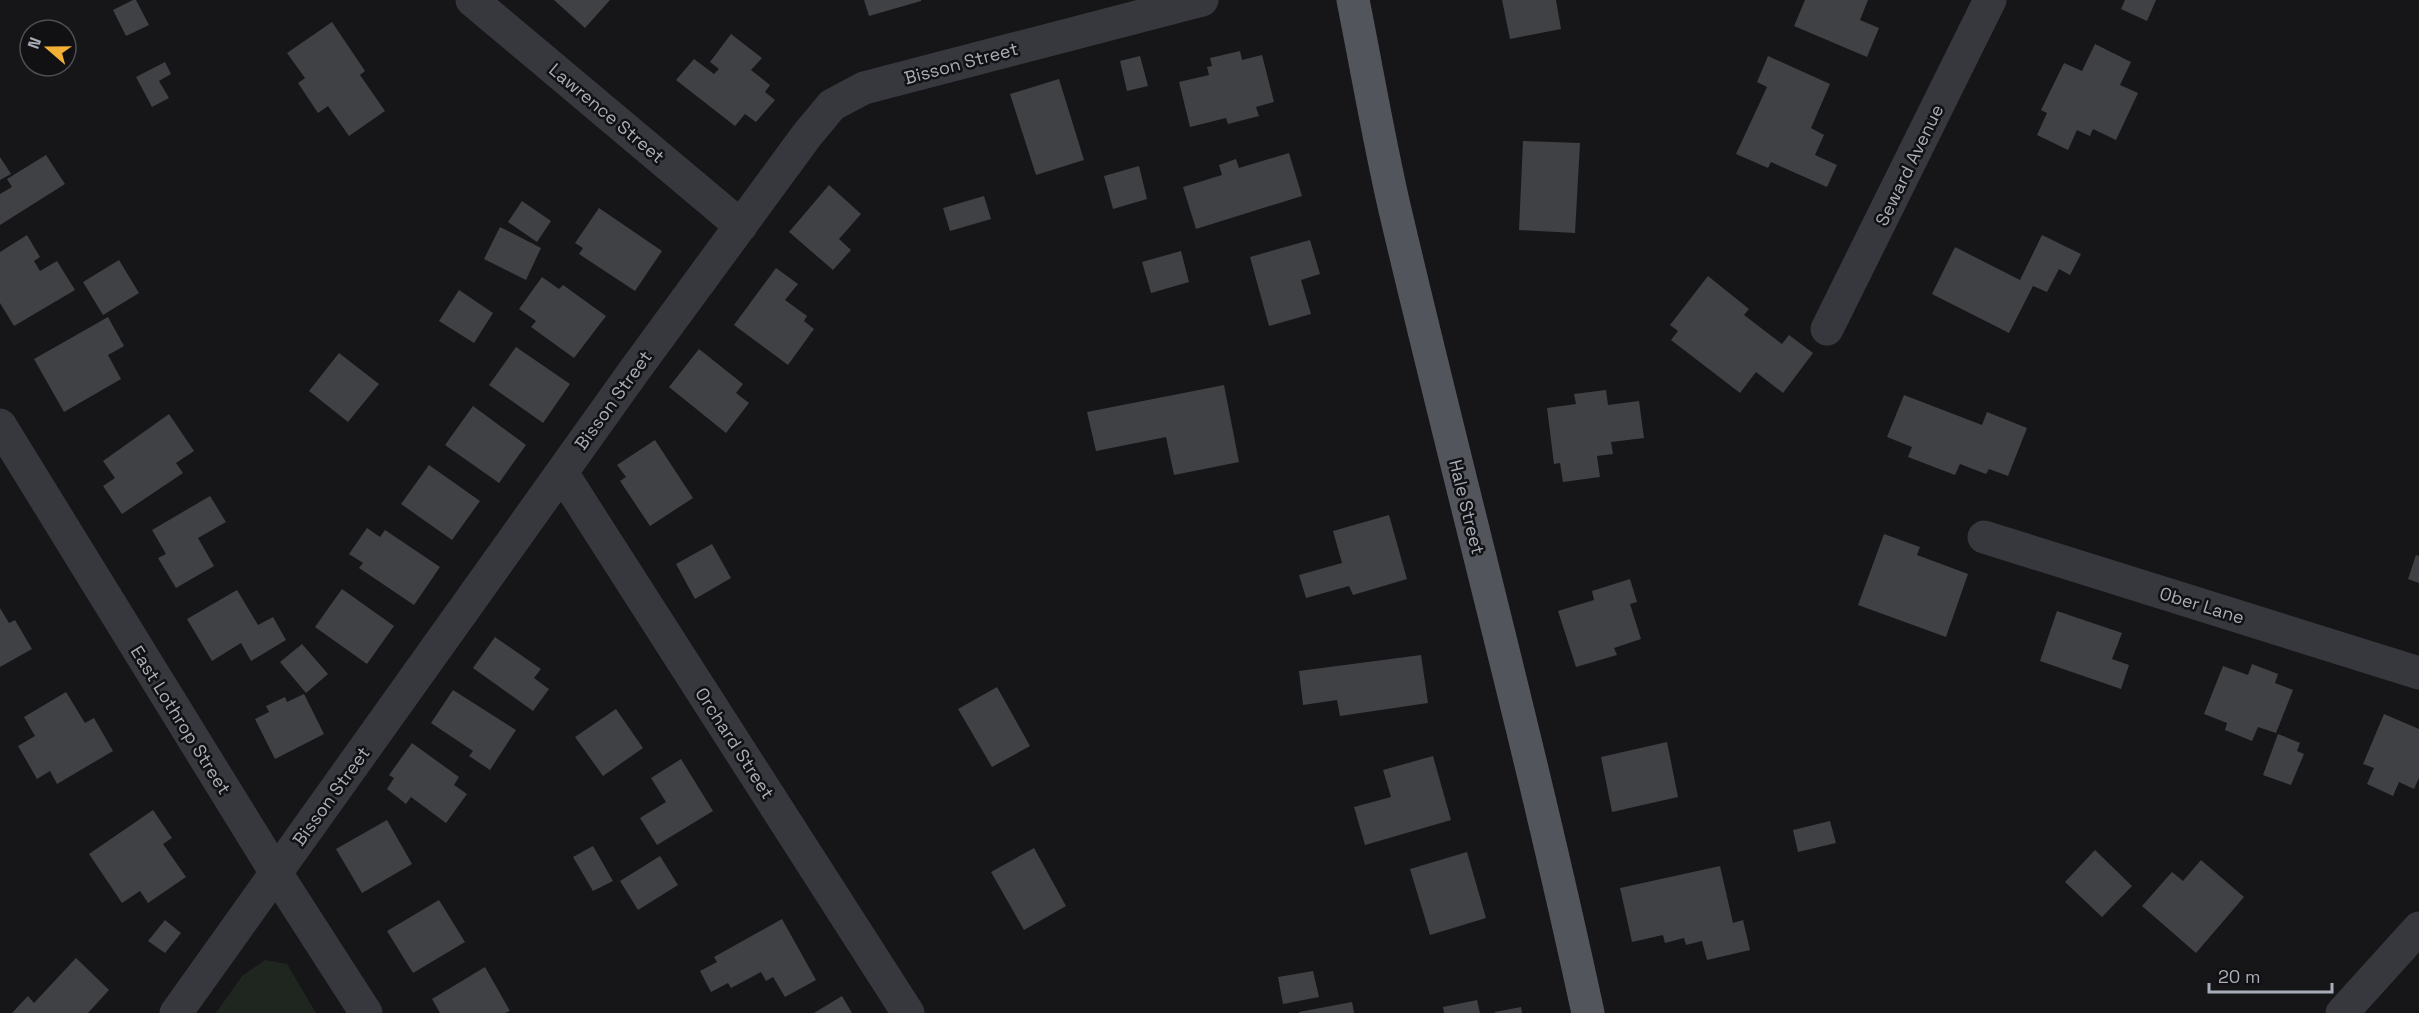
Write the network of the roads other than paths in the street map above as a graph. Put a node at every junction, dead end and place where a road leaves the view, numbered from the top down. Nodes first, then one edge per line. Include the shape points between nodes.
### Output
1 (472, 0) edge
2 (1202, 0) edge
3 (1353, 0) edge
4 (1990, 0) edge
5 (741, 226) junction
6 (1827, 330) dead end
7 (0, 425) edge
8 (562, 473) junction
9 (1984, 537) dead end
10 (2419, 673) edge
11 (276, 873) junction
12 (2419, 928) edge
13 (176, 1013) edge
14 (366, 1013) edge
15 (908, 1013) edge
16 (1588, 1013) edge
17 (2342, 1013) edge

1 - 5 street, Lawrence Street
2 - 5 street, Bisson Street via 864,88 832,105
3 - 16 main road, Hale Street via 1395,207 1555,860
4 - 6 street, Seward Avenue
5 - 8 street, Bisson Street
7 - 11 street, East Lothrop Street
8 - 11 street, Bisson Street
8 - 15 street, Orchard Street
9 - 10 street, Ober Lane
11 - 13 street, Bisson Street
11 - 14 street, East Lothrop Street
12 - 17 street

